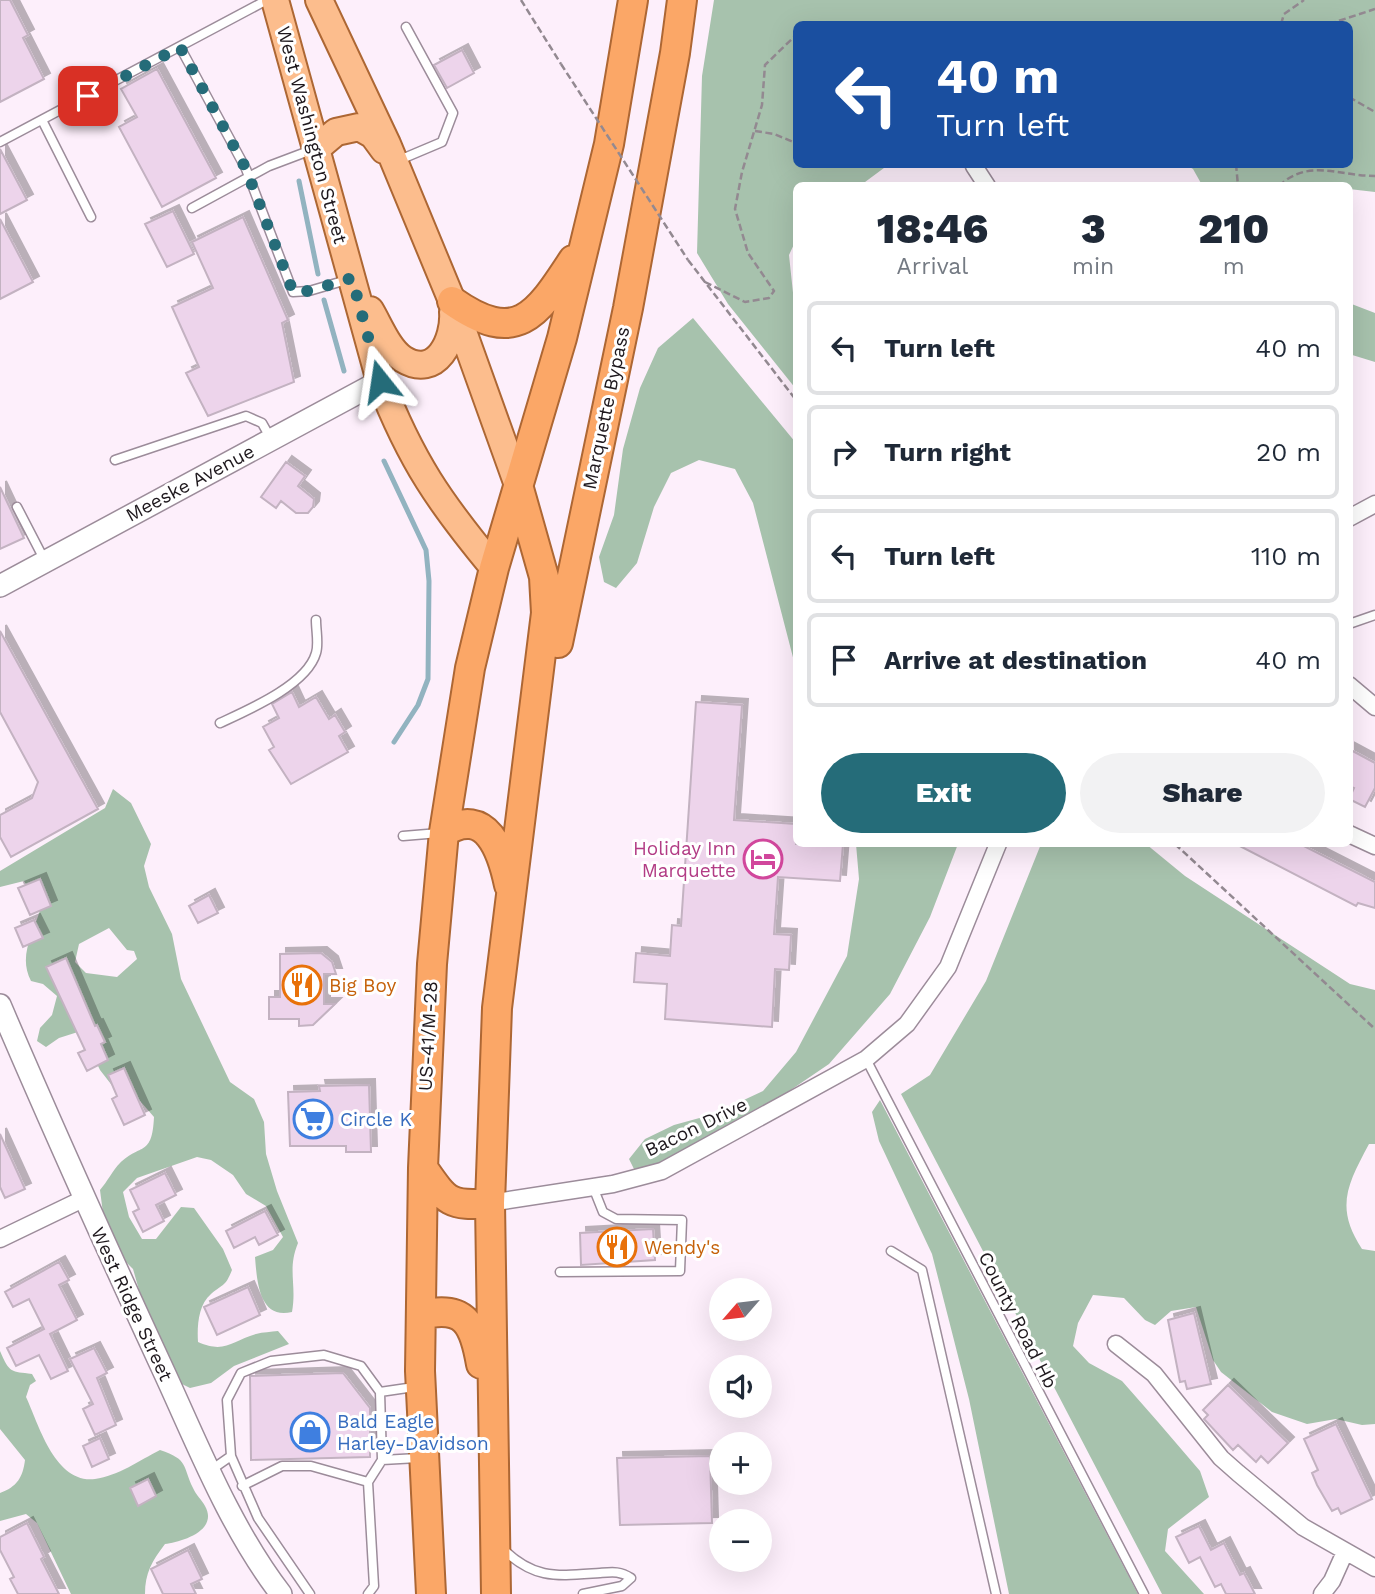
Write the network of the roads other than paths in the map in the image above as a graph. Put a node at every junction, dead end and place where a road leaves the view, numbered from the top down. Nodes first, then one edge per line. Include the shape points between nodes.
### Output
1 (267, 0) edge
2 (275, 0) edge
3 (319, 0) edge
4 (632, 0) edge
5 (682, 0) edge
6 (406, 27) dead end
7 (180, 47) junction
8 (42, 120) junction
9 (0, 142) edge
10 (317, 148) junction
11 (394, 162) junction
12 (249, 178) junction
13 (192, 208) dead end
14 (91, 217) dead end
15 (584, 243) junction
16 (352, 278) junction
17 (452, 301) junction
18 (380, 381) junction
19 (271, 439) junction
20 (115, 460) dead end
21 (518, 485) junction
22 (1375, 504) edge
23 (17, 508) dead end
24 (1353, 515) edge
25 (45, 561) junction
26 (494, 568) junction
27 (0, 586) edge
28 (1375, 615) edge
29 (316, 620) dead end
30 (1353, 623) edge
31 (1353, 688) edge
32 (1375, 707) edge
33 (220, 723) dead end
34 (523, 814) junction
35 (444, 832) junction
36 (403, 836) dead end
37 (1353, 836) edge
38 (1375, 846) edge
39 (997, 847) edge
40 (511, 898) junction
41 (0, 1005) edge
42 (866, 1059) junction
43 (423, 1168) junction
44 (593, 1187) junction
45 (83, 1199) junction
46 (490, 1203) junction
47 (0, 1239) edge
48 (891, 1251) dead end
49 (560, 1272) dead end
50 (421, 1315) junction
51 (1116, 1344) dead end
52 (421, 1385) junction
53 (380, 1392) junction
54 (491, 1418) junction
55 (231, 1456) junction
56 (424, 1458) junction
57 (382, 1460) junction
58 (211, 1471) junction
59 (368, 1482) junction
60 (242, 1486) junction
61 (493, 1539) junction
62 (1345, 1552) junction
63 (1375, 1568) edge
64 (281, 1594) edge
65 (310, 1594) edge
66 (368, 1594) edge
67 (431, 1594) edge
68 (496, 1594) edge
69 (583, 1594) edge
70 (996, 1594) edge
71 (1144, 1594) edge
72 (1322, 1594) edge

1 - 7 lane
2 - 10 main road, West Washington Street
3 - 11 main road
4 - 15 highway via 609,144
5 - 34 highway, Marquette Bypass via 628,308
6 - 11 lane via 453,113 442,142
7 - 8 lane
7 - 12 lane
8 - 9 lane
8 - 14 lane
10 - 11 main road via 336,132 359,127 373,135
10 - 12 lane
10 - 16 main road, West Washington Street
11 - 17 main road
12 - 13 lane
12 - 16 lane via 293,292
15 - 17 highway via 552,291 523,318 492,324
15 - 21 highway via 562,338
16 - 17 main road via 394,351 410,362 437,358 451,343
16 - 18 main road, West Washington Street
17 - 21 main road
18 - 19 street, Meeske Avenue
18 - 26 main road, West Washington Street via 425,480
19 - 20 lane via 262,423 246,416
19 - 25 street, Meeske Avenue
21 - 26 highway
21 - 34 highway via 544,577 546,613
22 - 24 street
23 - 25 lane
25 - 27 street, Meeske Avenue
26 - 35 highway, US-41/M-28 via 470,668
28 - 30 lane
29 - 33 lane via 317,652 309,668 282,690
31 - 32 street
34 - 40 highway
35 - 36 lane
35 - 40 highway via 465,824 485,831 499,850
35 - 43 highway, US-41/M-28 via 432,964
37 - 38 street
39 - 42 street, Bacon Drive via 947,967 907,1024
40 - 46 highway via 497,1008
41 - 45 street, West Ridge Street
42 - 44 street, Bacon Drive via 662,1171
42 - 71 lane, County Road Hb
43 - 46 highway via 447,1198 462,1206
43 - 50 highway, US-41/M-28
44 - 46 street, Bacon Drive
44 - 49 lane via 604,1212 616,1219 682,1220 680,1270
45 - 47 street
45 - 58 street, West Ridge Street
46 - 54 highway
48 - 70 lane via 922,1270
50 - 52 highway, US-41/M-28
50 - 54 highway via 450,1310 469,1325
51 - 62 street via 1154,1374 1238,1473 1303,1527
52 - 53 lane
52 - 56 highway, US-41/M-28
53 - 55 lane via 361,1366 324,1355 271,1361 241,1373 227,1400
53 - 57 lane
54 - 61 highway
55 - 58 lane
55 - 60 lane
56 - 57 lane
56 - 67 highway, US-41/M-28
57 - 59 lane
58 - 64 street, West Ridge Street via 249,1549
59 - 60 lane via 311,1466 282,1466
59 - 66 lane via 374,1586
60 - 65 lane via 258,1518
61 - 68 highway
61 - 69 lane via 519,1565 540,1574 621,1572 631,1578 622,1586
62 - 63 street
62 - 72 street

